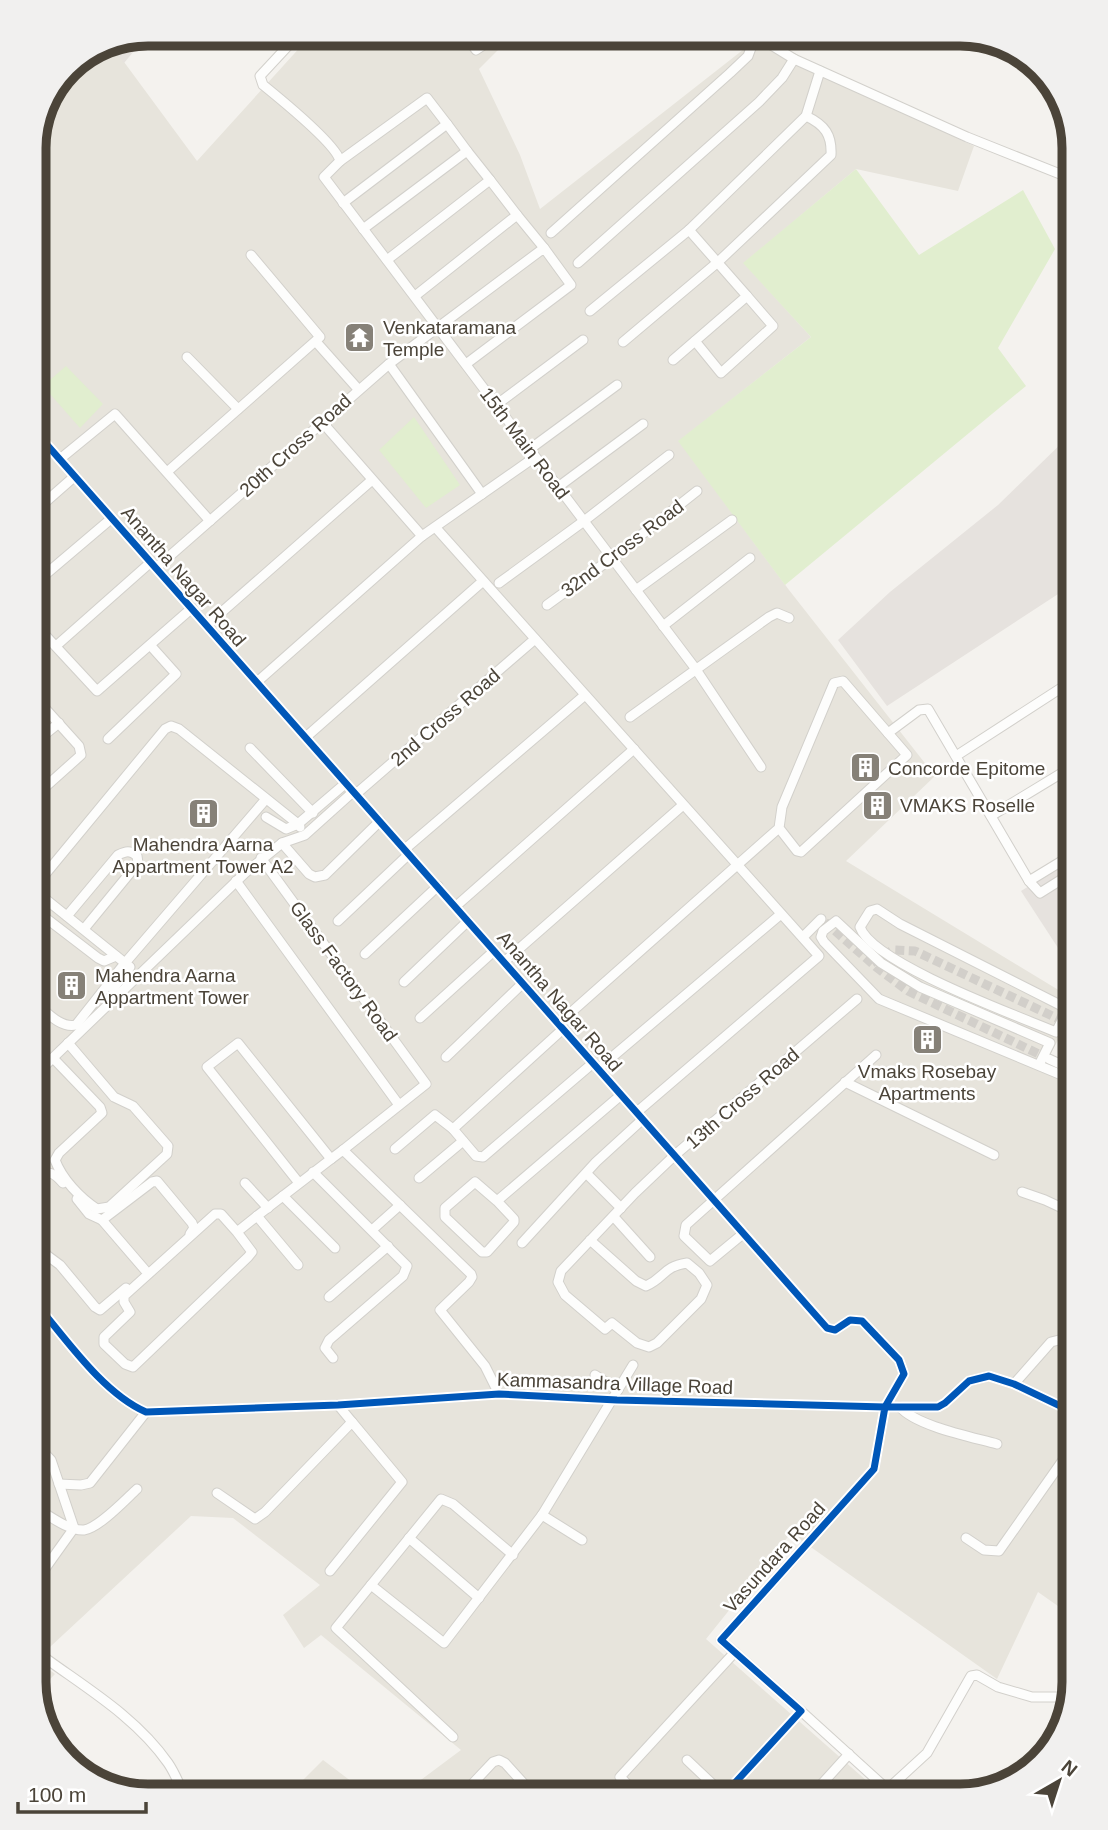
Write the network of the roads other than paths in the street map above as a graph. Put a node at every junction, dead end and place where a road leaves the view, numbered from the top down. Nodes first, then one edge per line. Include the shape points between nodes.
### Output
1 (287, 46) edge
2 (750, 46) edge
3 (772, 46) edge
4 (794, 59) junction
5 (820, 71) junction
6 (806, 116) junction
7 (447, 124) junction
8 (467, 151) junction
9 (340, 161) junction
10 (1062, 175) edge
11 (490, 180) junction
12 (343, 202) junction
13 (517, 215) junction
14 (363, 229) junction
15 (688, 230) junction
16 (551, 233) dead end
17 (544, 248) junction
18 (251, 255) dead end
19 (387, 260) junction
20 (718, 262) junction
21 (578, 263) dead end
22 (415, 296) junction
23 (747, 296) junction
24 (590, 311) dead end
25 (437, 327) junction
26 (583, 340) dead end
27 (695, 341) junction
28 (623, 342) dead end
29 (317, 344) dead end
30 (187, 357) dead end
31 (673, 360) dead end
32 (388, 364) junction
33 (466, 364) junction
34 (617, 385) dead end
35 (358, 389) junction
36 (496, 405) junction
37 (239, 409) junction
38 (322, 422) junction
39 (643, 424) dead end
40 (46, 443) edge
41 (533, 453) junction
42 (669, 455) dead end
43 (60, 459) junction
44 (167, 472) junction
45 (75, 476) junction
46 (372, 480) junction
47 (558, 487) junction
48 (697, 491) dead end
49 (482, 494) junction
50 (46, 502) edge
51 (112, 517) junction
52 (732, 520) dead end
53 (210, 521) junction
54 (584, 521) junction
55 (436, 528) junction
56 (422, 536) junction
57 (612, 558) junction
58 (750, 558) dead end
59 (154, 565) junction
60 (46, 574) edge
61 (483, 581) junction
62 (499, 583) dead end
63 (636, 590) junction
64 (547, 605) dead end
65 (192, 608) junction
66 (789, 618) dead end
67 (207, 625) junction
68 (663, 626) junction
69 (46, 636) edge
70 (535, 639) junction
71 (150, 645) junction
72 (56, 646) junction
73 (695, 668) junction
74 (257, 682) junction
75 (1062, 687) edge
76 (585, 695) junction
77 (46, 710) edge
78 (630, 717) dead end
79 (58, 723) junction
80 (46, 733) edge
81 (888, 733) junction
82 (306, 737) junction
83 (108, 739) dead end
84 (250, 748) dead end
85 (634, 749) junction
86 (956, 756) junction
87 (761, 767) dead end
88 (1062, 773) edge
89 (346, 783) junction
90 (46, 787) edge
91 (355, 793) junction
92 (265, 799) junction
93 (683, 805) junction
94 (313, 813) junction
95 (991, 816) junction
96 (266, 817) dead end
97 (380, 821) junction
98 (298, 824) junction
99 (779, 828) junction
100 (307, 832) junction
101 (282, 843) junction
102 (407, 852) junction
103 (261, 858) junction
104 (1062, 861) edge
105 (738, 866) junction
106 (46, 872) edge
107 (1062, 879) edge
108 (236, 881) junction
109 (1029, 881) junction
110 (438, 886) junction
111 (46, 899) edge
112 (456, 907) junction
113 (781, 914) junction
114 (67, 916) junction
115 (46, 918) edge
116 (821, 919) dead end
117 (338, 921) dead end
118 (468, 921) junction
119 (84, 929) junction
120 (803, 937) junction
121 (872, 947) junction
122 (494, 951) junction
123 (365, 954) dead end
124 (116, 956) junction
125 (504, 962) junction
126 (125, 963) junction
127 (404, 982) dead end
128 (523, 983) junction
129 (117, 996) junction
130 (857, 999) dead end
131 (1062, 1006) edge
132 (46, 1011) edge
133 (420, 1018) dead end
134 (1062, 1024) edge
135 (561, 1026) junction
136 (68, 1043) junction
137 (876, 1055) dead end
138 (446, 1057) dead end
139 (53, 1058) junction
140 (1049, 1059) tunnel mouth
141 (46, 1065) edge
142 (1039, 1065) junction
143 (596, 1066) junction
144 (1062, 1066) edge
145 (1062, 1075) edge
146 (845, 1082) junction
147 (621, 1095) junction
148 (399, 1105) junction
149 (640, 1115) junction
150 (453, 1129) junction
151 (463, 1141) junction
152 (395, 1149) dead end
153 (343, 1150) junction
154 (675, 1155) junction
155 (994, 1155) dead end
156 (331, 1159) junction
157 (46, 1172) edge
158 (313, 1172) junction
159 (587, 1174) junction
160 (419, 1178) dead end
161 (245, 1183) dead end
162 (299, 1183) junction
163 (1022, 1192) dead end
164 (283, 1196) junction
165 (714, 1200) junction
166 (497, 1201) junction
167 (400, 1205) junction
168 (268, 1208) junction
169 (621, 1208) junction
170 (1062, 1209) edge
171 (257, 1216) junction
172 (614, 1217) junction
173 (102, 1220) junction
174 (372, 1230) junction
175 (237, 1232) junction
176 (744, 1233) junction
177 (590, 1240) junction
178 (522, 1243) dead end
179 (388, 1247) junction
180 (335, 1248) dead end
181 (46, 1255) edge
182 (650, 1257) dead end
183 (298, 1265) dead end
184 (145, 1270) junction
185 (329, 1297) dead end
186 (46, 1315) edge
187 (1062, 1339) edge
188 (333, 1358) dead end
189 (633, 1365) dead end
190 (595, 1375) dead end
191 (1014, 1384) junction
192 (618, 1390) junction
193 (499, 1394) junction
194 (612, 1400) junction
195 (338, 1405) junction
196 (885, 1407) junction
197 (900, 1407) junction
198 (1062, 1407) edge
199 (146, 1412) junction
200 (352, 1422) junction
201 (997, 1444) dead end
202 (46, 1455) edge
203 (1062, 1461) edge
204 (59, 1484) junction
205 (137, 1489) dead end
206 (217, 1493) dead end
207 (46, 1513) edge
208 (542, 1515) junction
209 (74, 1528) junction
210 (409, 1538) junction
211 (966, 1538) dead end
212 (582, 1541) dead end
213 (513, 1555) junction
214 (46, 1567) edge
215 (330, 1571) dead end
216 (371, 1585) junction
217 (480, 1598) junction
218 (734, 1652) junction
219 (46, 1658) edge
220 (1062, 1697) edge
221 (802, 1711) junction
222 (453, 1737) dead end
223 (849, 1754) junction
224 (687, 1759) dead end
225 (179, 1784) edge
226 (472, 1784) edge
227 (523, 1784) edge
228 (627, 1784) edge
229 (711, 1784) edge
230 (734, 1784) edge
231 (822, 1784) edge
232 (882, 1784) edge
233 (893, 1784) edge

1 - 9 street via 264,70 263,85 320,135
2 - 16 street via 748,56 730,73
3 - 4 street
4 - 5 street
4 - 21 street via 759,102
5 - 6 street
5 - 10 street
6 - 15 street
6 - 20 street via 827,130 831,155
7 - 8 street
7 - 9 street via 427,98
7 - 12 street
8 - 11 street
8 - 14 street
9 - 12 street, 15th Main Road via 324,177
11 - 13 street
11 - 19 street
12 - 14 street, 15th Main Road
13 - 17 street
13 - 22 street
14 - 19 street, 15th Main Road
15 - 20 street
15 - 24 street
17 - 25 street, 20th Cross Road
17 - 33 street via 571,285
18 - 37 street via 320,337
19 - 22 street, 15th Main Road
20 - 23 street
20 - 28 street
22 - 25 street, 15th Main Road
23 - 27 street
23 - 27 street via 774,326 721,373
25 - 32 street, 20th Cross Road
25 - 33 street, 15th Main Road
26 - 36 street
27 - 31 street
29 - 35 street
30 - 37 street
32 - 35 street, 20th Cross Road
32 - 49 street
33 - 36 street, 15th Main Road
34 - 41 street
35 - 38 street, 20th Cross Road
36 - 41 street, 15th Main Road
37 - 44 street
38 - 46 street
38 - 53 street, 20th Cross Road
39 - 47 street
40 - 43 street, Anantha Nagar Road
41 - 47 street, 15th Main Road
41 - 49 street
42 - 54 street
43 - 44 street via 115,414
43 - 45 street, Anantha Nagar Road
44 - 53 street
45 - 50 street
45 - 51 street, Anantha Nagar Road
46 - 56 street
46 - 67 street
47 - 54 street, 15th Main Road
48 - 57 street, 32nd Cross Road
49 - 55 street
51 - 59 street, Anantha Nagar Road
51 - 60 street
52 - 63 street
53 - 59 street, 20th Cross Road
54 - 57 street, 15th Main Road
54 - 62 street
55 - 56 street
55 - 61 street
56 - 74 street
57 - 63 street, 15th Main Road
57 - 64 street, 32nd Cross Road
58 - 68 street
59 - 65 street, Anantha Nagar Road
59 - 72 street, 20th Cross Road
61 - 70 street
61 - 82 street
63 - 68 street, 15th Main Road
65 - 67 street, Anantha Nagar Road
65 - 71 street
66 - 73 street via 769,617
67 - 74 street, Anantha Nagar Road
68 - 73 street, 15th Main Road
69 - 72 street
70 - 76 street
70 - 91 street, 2nd Cross Road
71 - 72 street via 97,691
71 - 83 street via 176,674
73 - 78 street
73 - 87 street, 15th Main Road
74 - 82 street, Anantha Nagar Road
75 - 86 street
76 - 85 street
76 - 102 street
77 - 79 street
79 - 80 street
79 - 90 street via 79,746 81,755
81 - 86 street via 919,710 928,709
81 - 99 street via 907,755 801,852
81 - 99 street via 843,681 834,683 782,807
82 - 89 street, Anantha Nagar Road
84 - 94 street
85 - 93 street
85 - 112 street
86 - 95 street
88 - 95 street
89 - 91 street, Anantha Nagar Road
89 - 94 street
91 - 97 street, Anantha Nagar Road
91 - 100 street, 2nd Cross Road
92 - 98 street
92 - 106 street via 171,726
92 - 126 street
93 - 105 street
93 - 125 street
94 - 98 street
95 - 109 street
96 - 98 street via 286,829
97 - 101 street via 325,875 309,874
97 - 102 street, Anantha Nagar Road
98 - 100 street
99 - 105 street
100 - 101 street, 2nd Cross Road
101 - 103 street, 2nd Cross Road
102 - 110 street, Anantha Nagar Road
102 - 117 street
103 - 108 street, 2nd Cross Road
103 - 148 street, Glass Factory Road via 426,1084
104 - 109 street
105 - 113 street
105 - 135 street
107 - 109 street via 1040,893
108 - 129 street, 2nd Cross Road
108 - 148 street, Glass Factory Road
110 - 112 street, Anantha Nagar Road
110 - 123 street
111 - 114 street
112 - 118 street, Anantha Nagar Road
113 - 120 street
113 - 143 street
114 - 119 street
114 - 119 street via 118,855 132,852 138,863
115 - 124 street via 97,958 104,961
116 - 120 street
118 - 122 street, Anantha Nagar Road
118 - 127 street
119 - 124 street
120 - 149 street via 819,956
121 - 131 street via 860,927 870,911 877,909
121 - 134 street via 930,978 1056,1032
121 - 142 street via 881,964 920,987 1050,1043
121 - 142 street via 836,921 821,937 879,999
122 - 125 street, Anantha Nagar Road
122 - 133 street
124 - 126 street
125 - 128 street, Anantha Nagar Road
126 - 129 street via 130,970 113,989
126 - 132 street via 76,1025 63,1025
128 - 135 street, Anantha Nagar Road
128 - 138 street
129 - 136 street, 2nd Cross Road
130 - 154 street, 13th Cross Road
135 - 143 street, Anantha Nagar Road
135 - 150 street
136 - 139 street, 2nd Cross Road
136 - 139 street via 114,1097 133,1106 168,1146 167,1154 109,1207 97,1209 85,1202 58,1168 55,1160 59,1153 102,1113
137 - 146 street
139 - 141 street, 2nd Cross Road
140 - 144 street
142 - 145 street
143 - 147 street, Anantha Nagar Road
143 - 151 street via 483,1157 476,1156
146 - 155 street
146 - 165 street
147 - 149 street, Anantha Nagar Road
147 - 166 street
148 - 153 street
149 - 154 street, Anantha Nagar Road
149 - 159 street
150 - 151 street
150 - 152 street via 435,1115
151 - 160 street
153 - 156 street
153 - 167 street
154 - 165 street, Anantha Nagar Road
154 - 169 street, 13th Cross Road
156 - 158 street
156 - 162 street via 239,1043 207,1067
157 - 173 street via 56,1175 89,1214
158 - 162 street
158 - 174 street
159 - 169 street
159 - 178 street
161 - 168 street
162 - 164 street
163 - 170 street
164 - 168 street
164 - 180 street
165 - 176 street, Anantha Nagar Road
165 - 176 street via 686,1225 684,1236 710,1261
166 - 166 street via 514,1222 485,1253 445,1217 445,1208 475,1182
167 - 174 street
167 - 193 street via 471,1274 441,1312 485,1366
168 - 171 street
169 - 172 street, 13th Cross Road
171 - 175 street
171 - 183 street
172 - 177 street, 13th Cross Road
172 - 182 street
173 - 184 street
173 - 184 street via 152,1182 160,1183 194,1228
174 - 179 street
175 - 175 street via 251,1252 248,1257 133,1367 104,1344 104,1337 130,1312 124,1296 215,1214 221,1214
176 - 196 street, Anantha Nagar Road via 827,1328 835,1330 850,1320 862,1321 899,1360 904,1374
177 - 177 street, 13th Cross Road via 646,1286 671,1265 687,1263 707,1285 701,1299 649,1347 612,1323 605,1329 565,1295 558,1282 561,1270
179 - 185 street
179 - 188 street via 404,1261 406,1271 329,1340 326,1348
181 - 184 street via 100,1310
186 - 199 street via 95,1372 125,1400
187 - 191 street via 1051,1342
189 - 192 street
190 - 192 street
191 - 197 street via 982,1376 962,1385 941,1406
191 - 198 street
192 - 194 street
193 - 194 street, Kammasandra Village Road
193 - 195 street, Kammasandra Village Road
194 - 196 street, Kammasandra Village Road
194 - 208 street
195 - 199 street, Kammasandra Village Road
195 - 200 street
196 - 197 street
196 - 218 street, Vasundara Road via 874,1469 721,1640
197 - 201 street via 906,1414 955,1433
199 - 204 street via 90,1483
200 - 206 street via 255,1519
200 - 215 street via 402,1482
202 - 204 street
203 - 211 street via 999,1551 984,1550
204 - 209 street
205 - 209 street via 100,1522 86,1530
207 - 209 street
208 - 212 street
208 - 213 street
209 - 214 street
210 - 213 street via 440,1499 453,1504
210 - 216 street
210 - 217 street
213 - 217 street
216 - 217 street via 444,1643
216 - 222 street via 336,1628
218 - 221 street
218 - 228 street via 620,1777
219 - 225 street via 144,1734
220 - 233 street via 1032,1697 971,1676 927,1753
221 - 223 street
221 - 230 street
223 - 231 street
223 - 232 street
224 - 229 street
226 - 227 street via 499,1760

